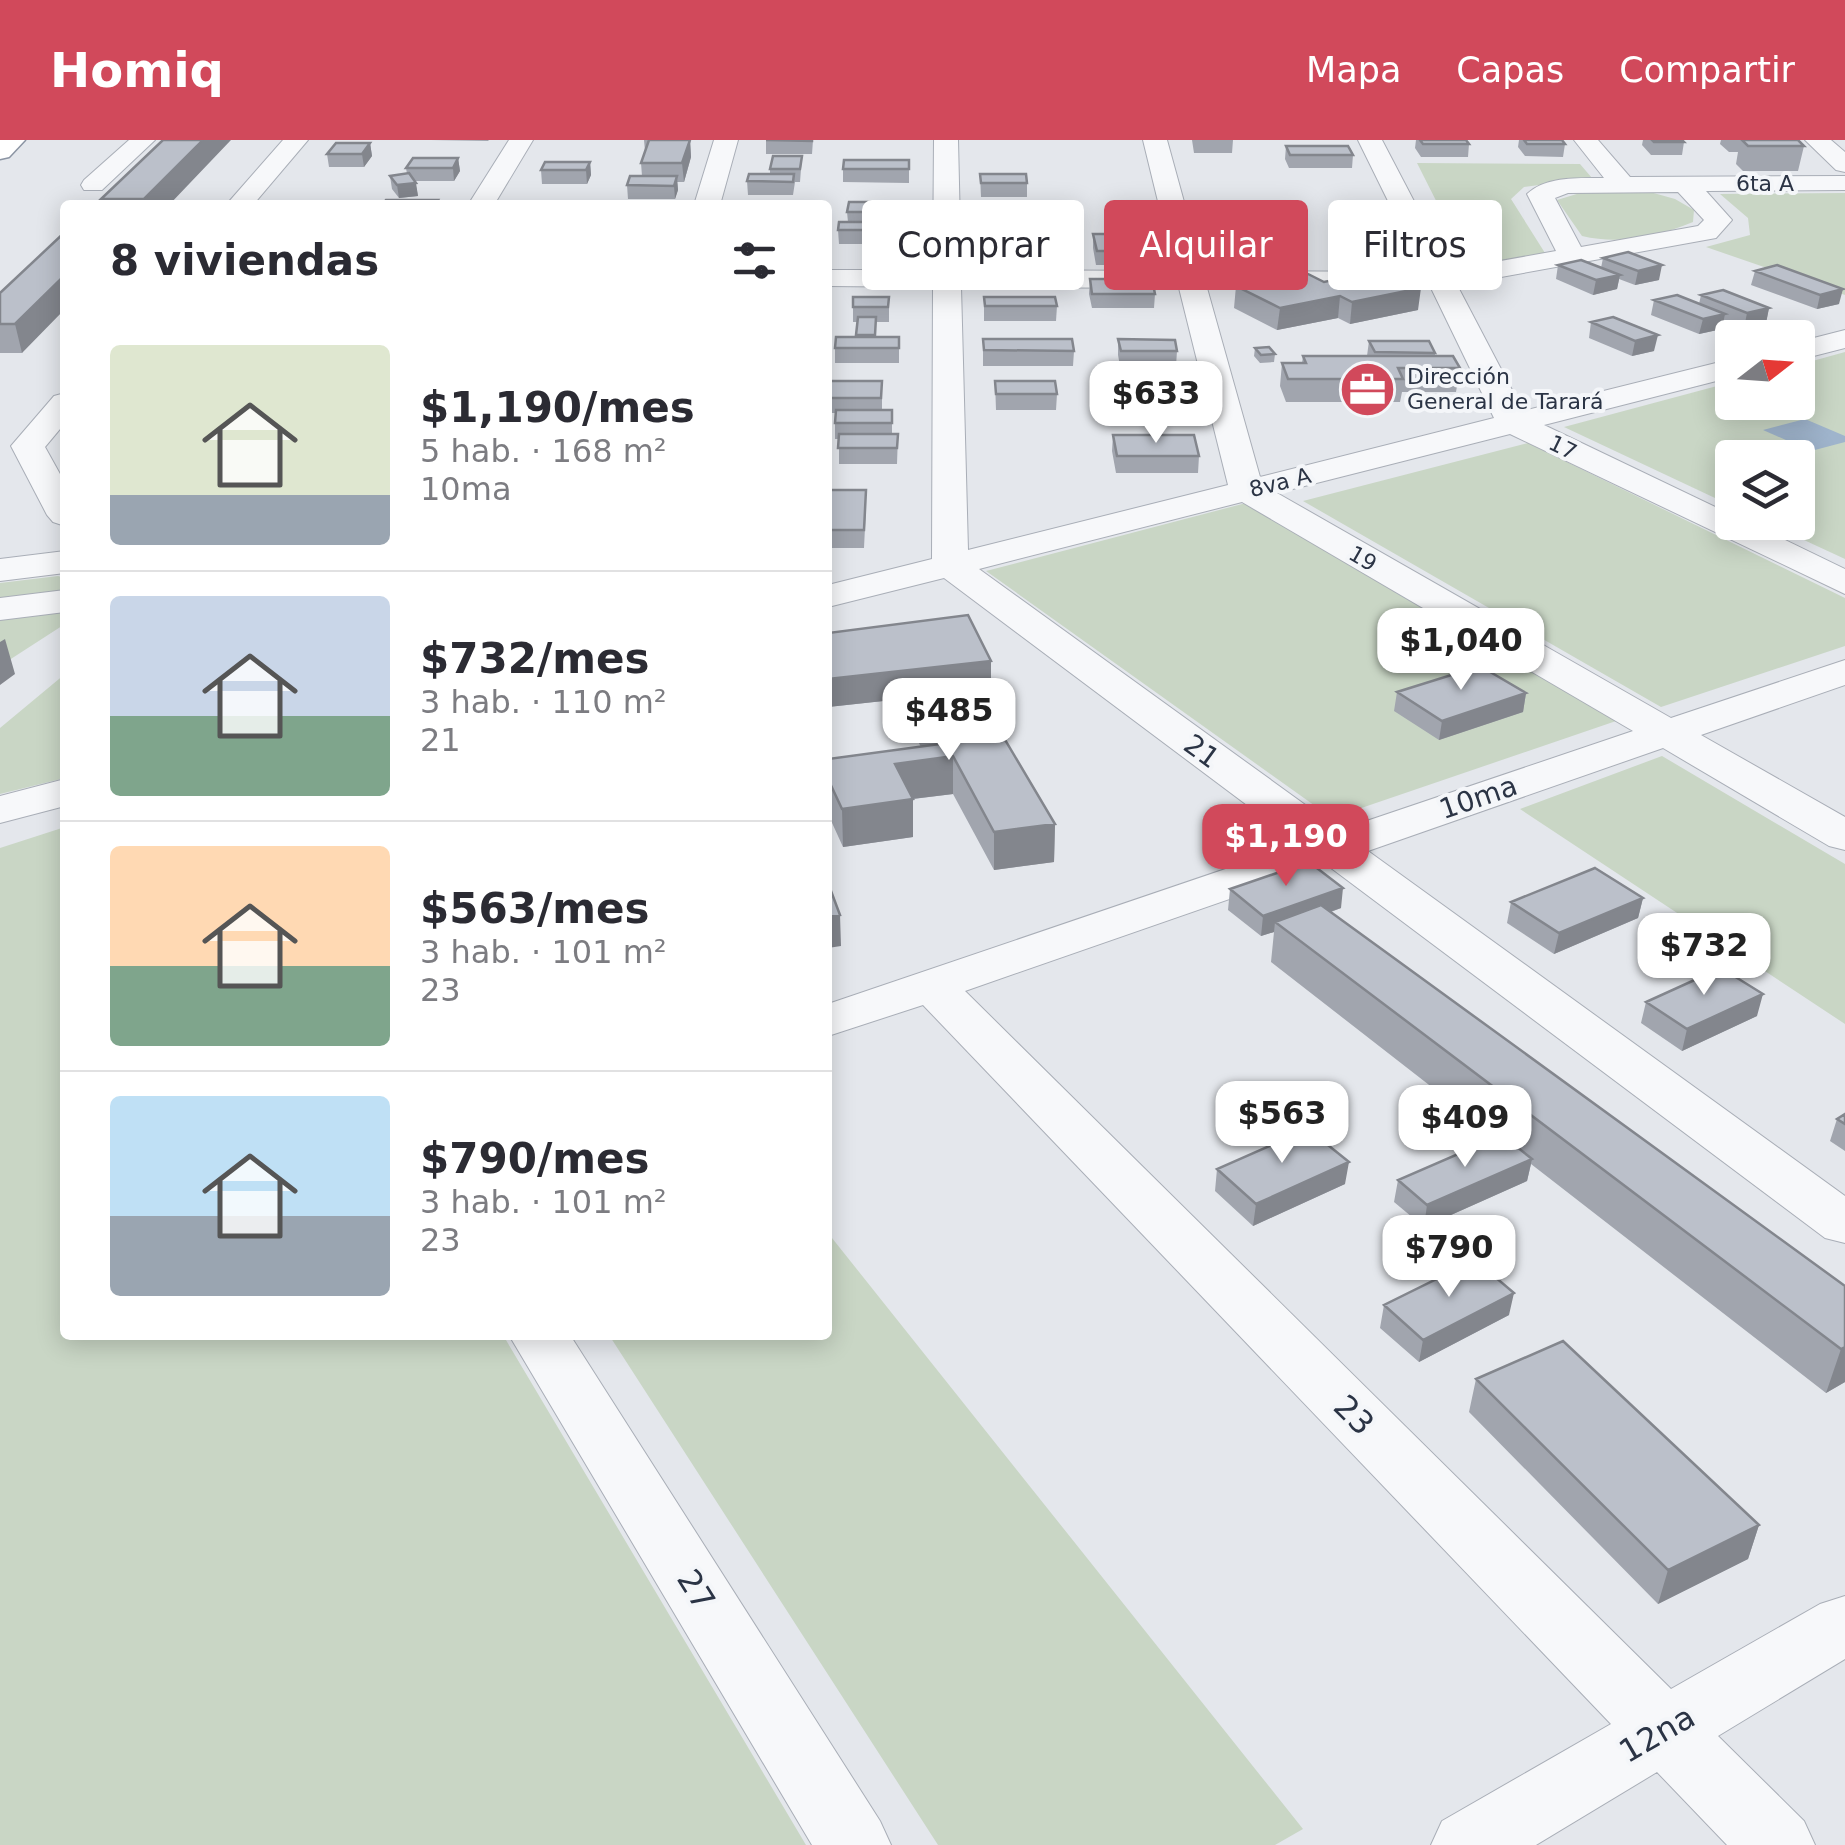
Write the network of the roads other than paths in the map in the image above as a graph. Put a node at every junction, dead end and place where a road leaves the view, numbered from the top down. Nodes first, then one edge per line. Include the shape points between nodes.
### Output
1 (12, 140) edge
2 (143, 140) edge
3 (296, 140) edge
4 (521, 140) edge
5 (726, 140) edge
6 (946, 140) edge
7 (1156, 140) edge
8 (1370, 140) edge
9 (1586, 140) edge
10 (1817, 140) edge
11 (0, 151) edge
12 (1845, 165) edge
13 (1845, 183) edge
14 (1620, 184) junction
15 (1685, 184) junction
16 (93, 185) dead end
17 (243, 200) edge
18 (484, 200) edge
19 (708, 200) edge
20 (946, 200) edge
21 (1172, 200) edge
22 (1400, 200) edge
23 (1572, 256) junction
24 (1502, 269) edge
25 (832, 278) edge
26 (862, 278) edge
27 (947, 290) edge
28 (1195, 290) edge
29 (1446, 290) edge
30 (1845, 339) edge
31 (1815, 347) edge
32 (1715, 372) edge
33 (60, 410) edge
34 (1513, 423) junction
35 (1246, 490) junction
36 (60, 505) edge
37 (60, 563) edge
38 (950, 566) junction
39 (0, 570) edge
40 (1845, 583) edge
41 (832, 595) edge
42 (60, 602) edge
43 (0, 610) edge
44 (1026, 622) junction
45 (972, 629) edge
46 (1833, 686) edge
47 (1666, 733) junction
48 (60, 793) edge
49 (0, 810) edge
50 (1845, 836) edge
51 (1333, 847) junction
52 (931, 985) junction
53 (832, 1020) edge
54 (1845, 1224) edge
55 (542, 1340) edge
56 (1845, 1624) edge
57 (1664, 1730) junction
58 (854, 1845) edge
59 (1469, 1845) edge
60 (1777, 1845) edge

1 - 11 highway
2 - 16 street
3 - 17 street
4 - 18 street
5 - 19 street
6 - 20 street
7 - 21 street
8 - 22 street, 17
9 - 14 street
10 - 12 street
13 - 15 street, 6ta A
14 - 15 street, 6ta A
14 - 23 street, 6ta A via 1540,194
15 - 23 street via 1719,220 1707,232
23 - 24 street
25 - 26 street
27 - 38 street
28 - 35 street
29 - 34 street, 17
30 - 31 street
32 - 34 street, 8va A
33 - 36 street via 28,446
34 - 35 street, 8va A
34 - 40 street, 17
35 - 38 street, 8va A
35 - 47 street, 19
37 - 39 street
38 - 41 street, 8va A
38 - 44 street, 21
42 - 43 street
44 - 45 street
44 - 51 street, 21
46 - 47 street, 10ma
47 - 50 street, 19
47 - 51 street, 10ma
48 - 49 street
51 - 52 street, 10ma
51 - 54 street, 21
52 - 53 street, 10ma
52 - 57 street, 23
55 - 58 street, 27
56 - 57 street, 12na
57 - 59 street, 12na
57 - 60 street, 23

